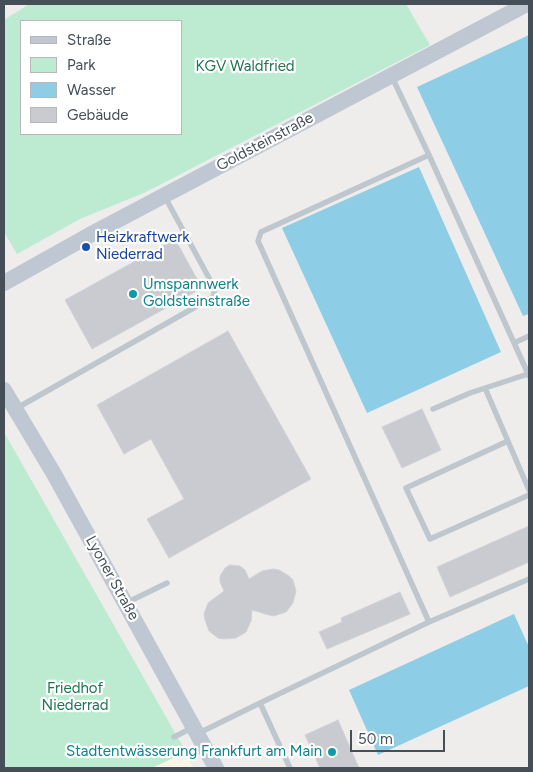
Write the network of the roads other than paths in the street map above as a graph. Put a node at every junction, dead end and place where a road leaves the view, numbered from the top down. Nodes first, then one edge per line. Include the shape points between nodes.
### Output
1 (527, 4) edge
2 (391, 75) junction
3 (429, 154) junction
4 (164, 196) junction
5 (4, 283) edge
6 (529, 336) edge
7 (514, 343) junction
8 (529, 375) edge
9 (485, 388) junction
10 (4, 390) edge
11 (433, 409) dead end
12 (14, 410) junction
13 (508, 441) junction
14 (529, 490) edge
15 (529, 495) edge
16 (529, 579) edge
17 (167, 583) dead end
18 (126, 603) junction
19 (429, 622) junction
20 (260, 703) junction
21 (196, 730) junction
22 (174, 737) dead end
23 (216, 768) edge
24 (290, 768) edge

1 - 2 street, Goldsteinstraße
2 - 3 lane
2 - 4 street, Goldsteinstraße
3 - 7 lane
3 - 19 lane via 261,232 258,241
4 - 5 street, Goldsteinstraße
4 - 12 lane via 215,289 213,297
6 - 7 lane
7 - 8 lane
8 - 9 lane
9 - 11 lane
9 - 13 lane
10 - 12 street, Lyoner Straße
12 - 18 street, Lyoner Straße
13 - 14 lane
13 - 15 lane via 406,488 430,539
16 - 19 lane
17 - 18 lane
18 - 21 street, Lyoner Straße
19 - 20 lane
20 - 21 lane
20 - 24 lane
21 - 22 lane
21 - 23 street, Lyoner Straße

